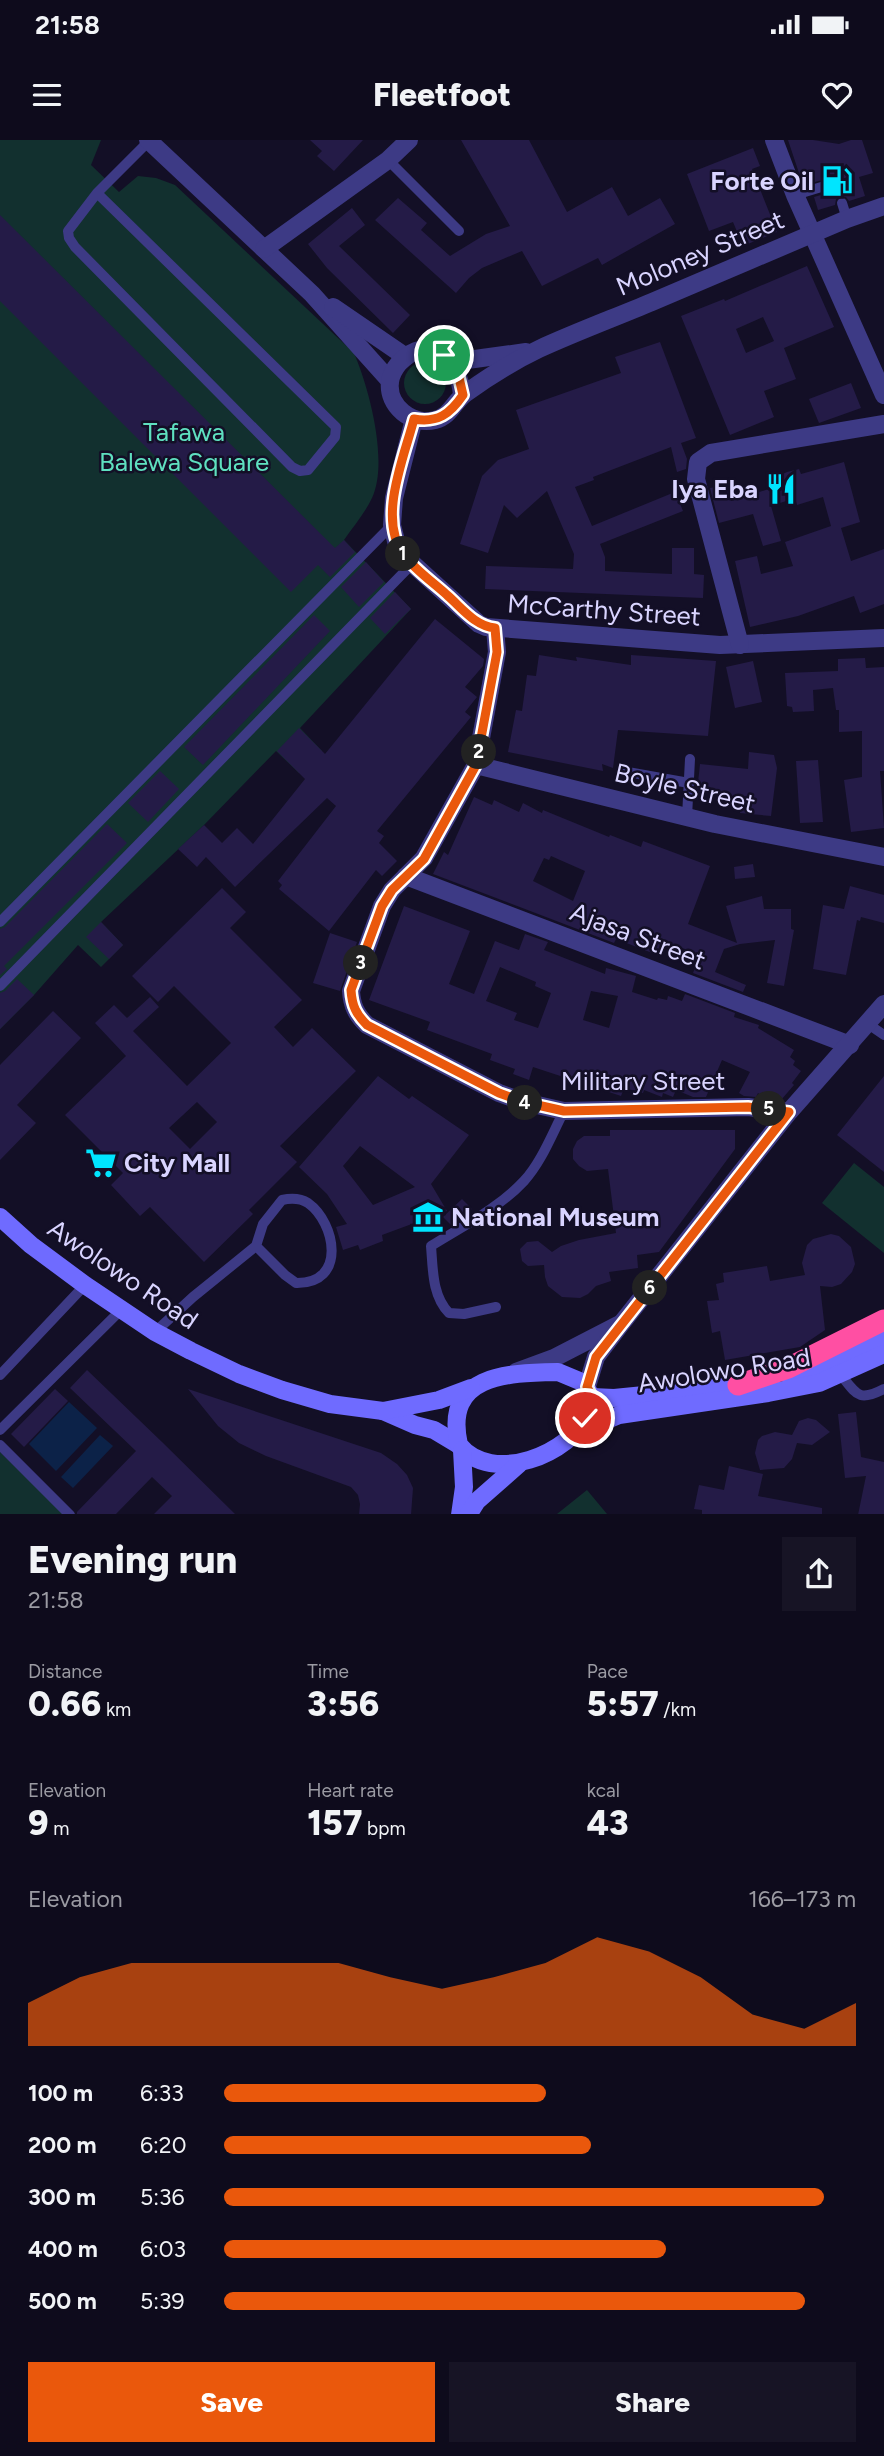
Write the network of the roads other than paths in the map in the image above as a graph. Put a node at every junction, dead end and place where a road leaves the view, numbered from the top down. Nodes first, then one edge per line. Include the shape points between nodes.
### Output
1 (409, 140) edge
2 (774, 140) edge
3 (149, 141) edge
4 (388, 160) junction
5 (837, 188) dead end
6 (97, 193) junction
7 (795, 195) junction
8 (884, 206) edge
9 (459, 231) dead end
10 (812, 234) junction
11 (264, 249) junction
12 (312, 294) junction
13 (537, 350) junction
14 (406, 356) junction
15 (453, 362) junction
16 (390, 381) junction
17 (463, 395) junction
18 (884, 395) edge
19 (414, 419) junction
20 (884, 424) edge
21 (392, 525) junction
22 (412, 564) junction
23 (495, 628) junction
24 (884, 639) edge
25 (740, 645) junction
26 (690, 759) dead end
27 (476, 765) junction
28 (622, 771) dead end
29 (689, 783) junction
30 (687, 817) junction
31 (884, 857) edge
32 (406, 876) junction
33 (0, 922) edge
34 (0, 986) edge
35 (884, 1004) edge
36 (868, 1024) junction
37 (884, 1035) edge
38 (850, 1045) junction
39 (564, 1111) junction
40 (789, 1112) junction
41 (0, 1217) edge
42 (256, 1246) junction
43 (85, 1285) junction
44 (496, 1307) dead end
45 (122, 1309) junction
46 (884, 1320) edge
47 (621, 1324) junction
48 (155, 1332) junction
49 (884, 1336) edge
50 (884, 1354) edge
51 (514, 1373) junction
52 (0, 1375) edge
53 (841, 1375) junction
54 (476, 1385) junction
55 (738, 1385) junction
56 (884, 1388) edge
57 (589, 1392) junction
58 (383, 1411) junction
59 (0, 1430) edge
60 (571, 1436) junction
61 (0, 1445) edge
62 (461, 1448) junction
63 (519, 1464) junction
64 (70, 1514) edge
65 (460, 1514) edge
66 (468, 1514) edge

1 - 4 street
2 - 7 street
3 - 6 lane
3 - 11 street
4 - 9 lane
4 - 11 street
5 - 7 lane via 828,185
6 - 6 lane via 68,231 75,247 292,467 308,470 335,437 336,427
7 - 10 street
8 - 10 street, Moloney Street via 845,211
10 - 13 street, Moloney Street
10 - 18 street
11 - 12 street
12 - 14 street
12 - 16 street
13 - 15 street, Moloney Street
13 - 17 street, Moloney Street
14 - 15 street via 433,351
14 - 16 street
15 - 17 street
16 - 19 street via 395,405
17 - 19 street via 438,419
19 - 21 street, McCarthy Street via 394,498
20 - 25 street via 711,453 698,462 696,479
21 - 22 street, McCarthy Street via 396,541
21 - 33 lane
22 - 23 street, McCarthy Street via 479,624
22 - 34 lane
23 - 25 street, McCarthy Street
23 - 27 street, Military Street via 497,652
24 - 25 street, McCarthy Street
26 - 29 lane
27 - 30 street, Boyle Street
27 - 32 street, Military Street via 424,859
28 - 29 lane
29 - 30 lane
30 - 31 street, Boyle Street
32 - 38 street, Ajasa Street
32 - 39 street, Military Street via 382,906 351,990 356,1014 367,1025 499,1093
35 - 36 street
36 - 37 lane
36 - 38 street
38 - 40 street
39 - 40 street, Military Street via 748,1107
39 - 44 lane via 524,1180 431,1246 439,1304 449,1313 464,1314
40 - 47 street
41 - 43 main road, Awolowo Road
42 - 42 lane via 273,1208 293,1198 308,1203 325,1224 331,1239 330,1264 318,1281 296,1283
42 - 48 lane
43 - 45 main road, Awolowo Road
43 - 52 lane
45 - 48 main road, Awolowo Road
45 - 59 lane
46 - 55 highway via 788,1368
47 - 51 street
47 - 57 street via 596,1357
48 - 58 main road, Awolowo Road via 282,1390 330,1404
49 - 55 main road, Awolowo Road via 788,1376
50 - 53 main road, Awolowo Road
51 - 54 main road
51 - 57 main road via 558,1372 582,1382
53 - 56 lane via 863,1397
53 - 60 main road, Awolowo Road via 768,1393 619,1415
54 - 58 main road via 439,1399
54 - 62 main road via 458,1409 456,1429
55 - 57 main road, Awolowo Road via 636,1396
57 - 60 main road via 589,1412
58 - 62 main road via 434,1430
60 - 63 main road via 545,1454
61 - 64 lane
62 - 63 main road via 497,1465
62 - 65 main road via 464,1487
63 - 66 main road

